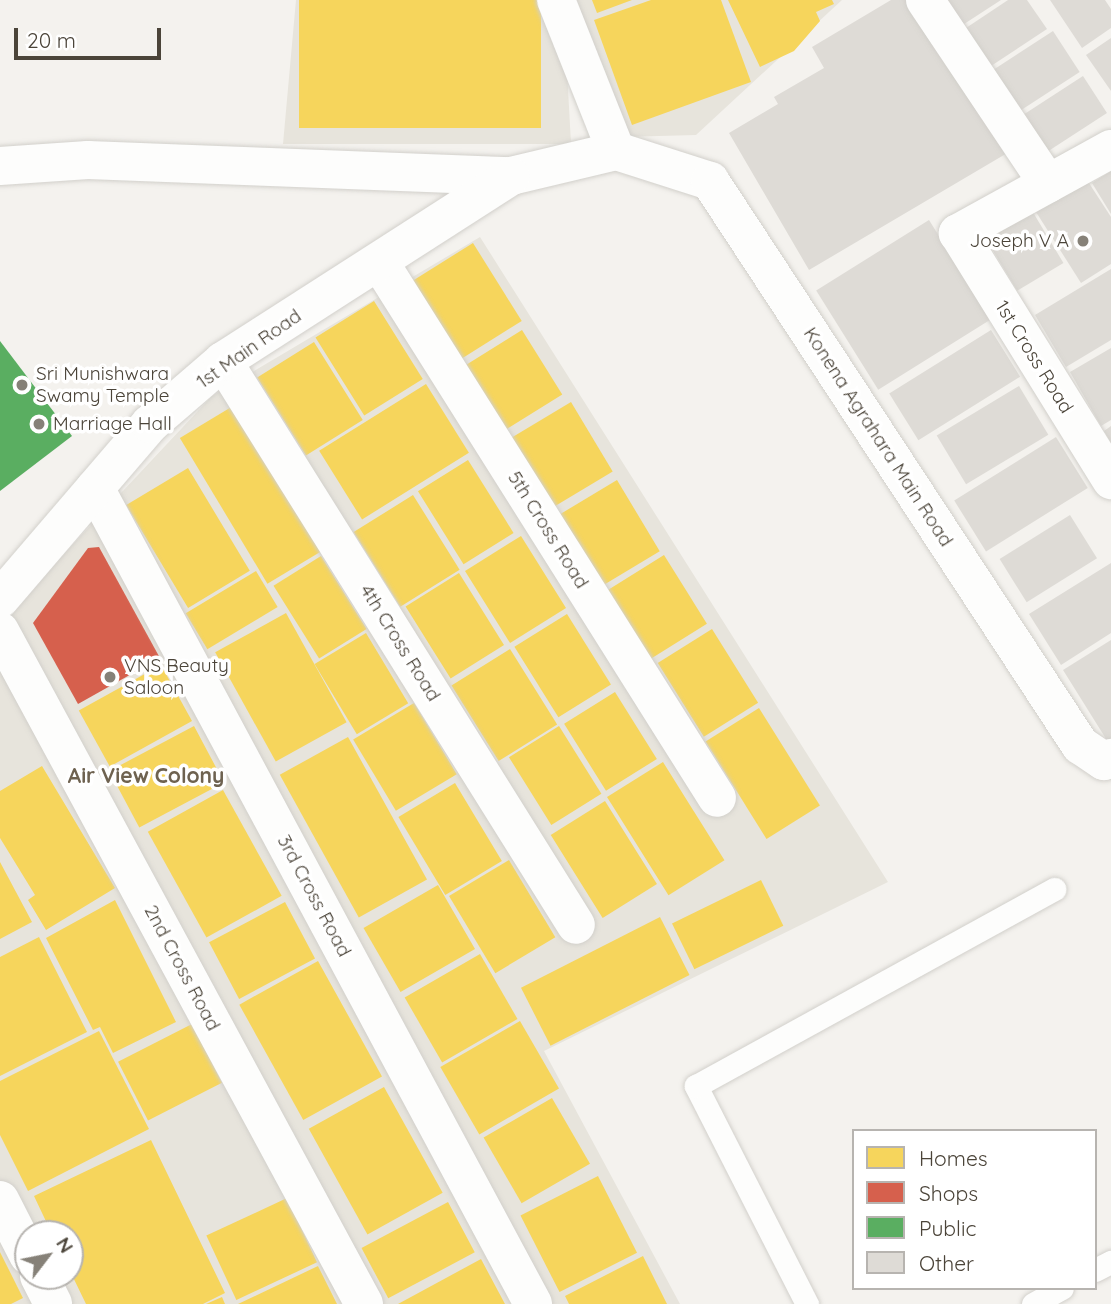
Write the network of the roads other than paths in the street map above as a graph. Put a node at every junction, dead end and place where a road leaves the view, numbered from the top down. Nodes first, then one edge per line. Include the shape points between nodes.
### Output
1 (556, 0) edge
2 (925, 0) edge
3 (1111, 149) edge
4 (616, 151) junction
5 (0, 166) edge
6 (511, 176) junction
7 (1048, 184) junction
8 (380, 263) junction
9 (223, 361) junction
10 (1111, 480) edge
11 (94, 488) junction
12 (0, 599) edge
13 (0, 631) edge
14 (1111, 758) edge
15 (717, 798) dead end
16 (1055, 889) dead end
17 (576, 925) dead end
18 (0, 1200) edge
19 (14, 1228) edge
20 (1058, 1290) edge
21 (364, 1304) edge
22 (533, 1304) edge
23 (807, 1304) edge
24 (1033, 1304) edge

1 - 4 street
2 - 7 street
3 - 7 street
4 - 6 street, 1st Main Road
4 - 14 street, Konena Agrahara Main Road via 710,181 1080,745 1104,761
5 - 6 street, 1st Main Road via 88,160
6 - 8 street, 1st Main Road
7 - 10 street, 1st Cross Road via 958,233
8 - 9 street, 1st Main Road
8 - 15 street, 5th Cross Road
9 - 11 street, 1st Main Road via 150,424
9 - 17 street, 4th Cross Road
11 - 12 street, 1st Main Road
11 - 22 street, 3rd Cross Road
13 - 21 street, 2nd Cross Road
16 - 23 lane via 696,1086
18 - 19 street
20 - 24 lane

